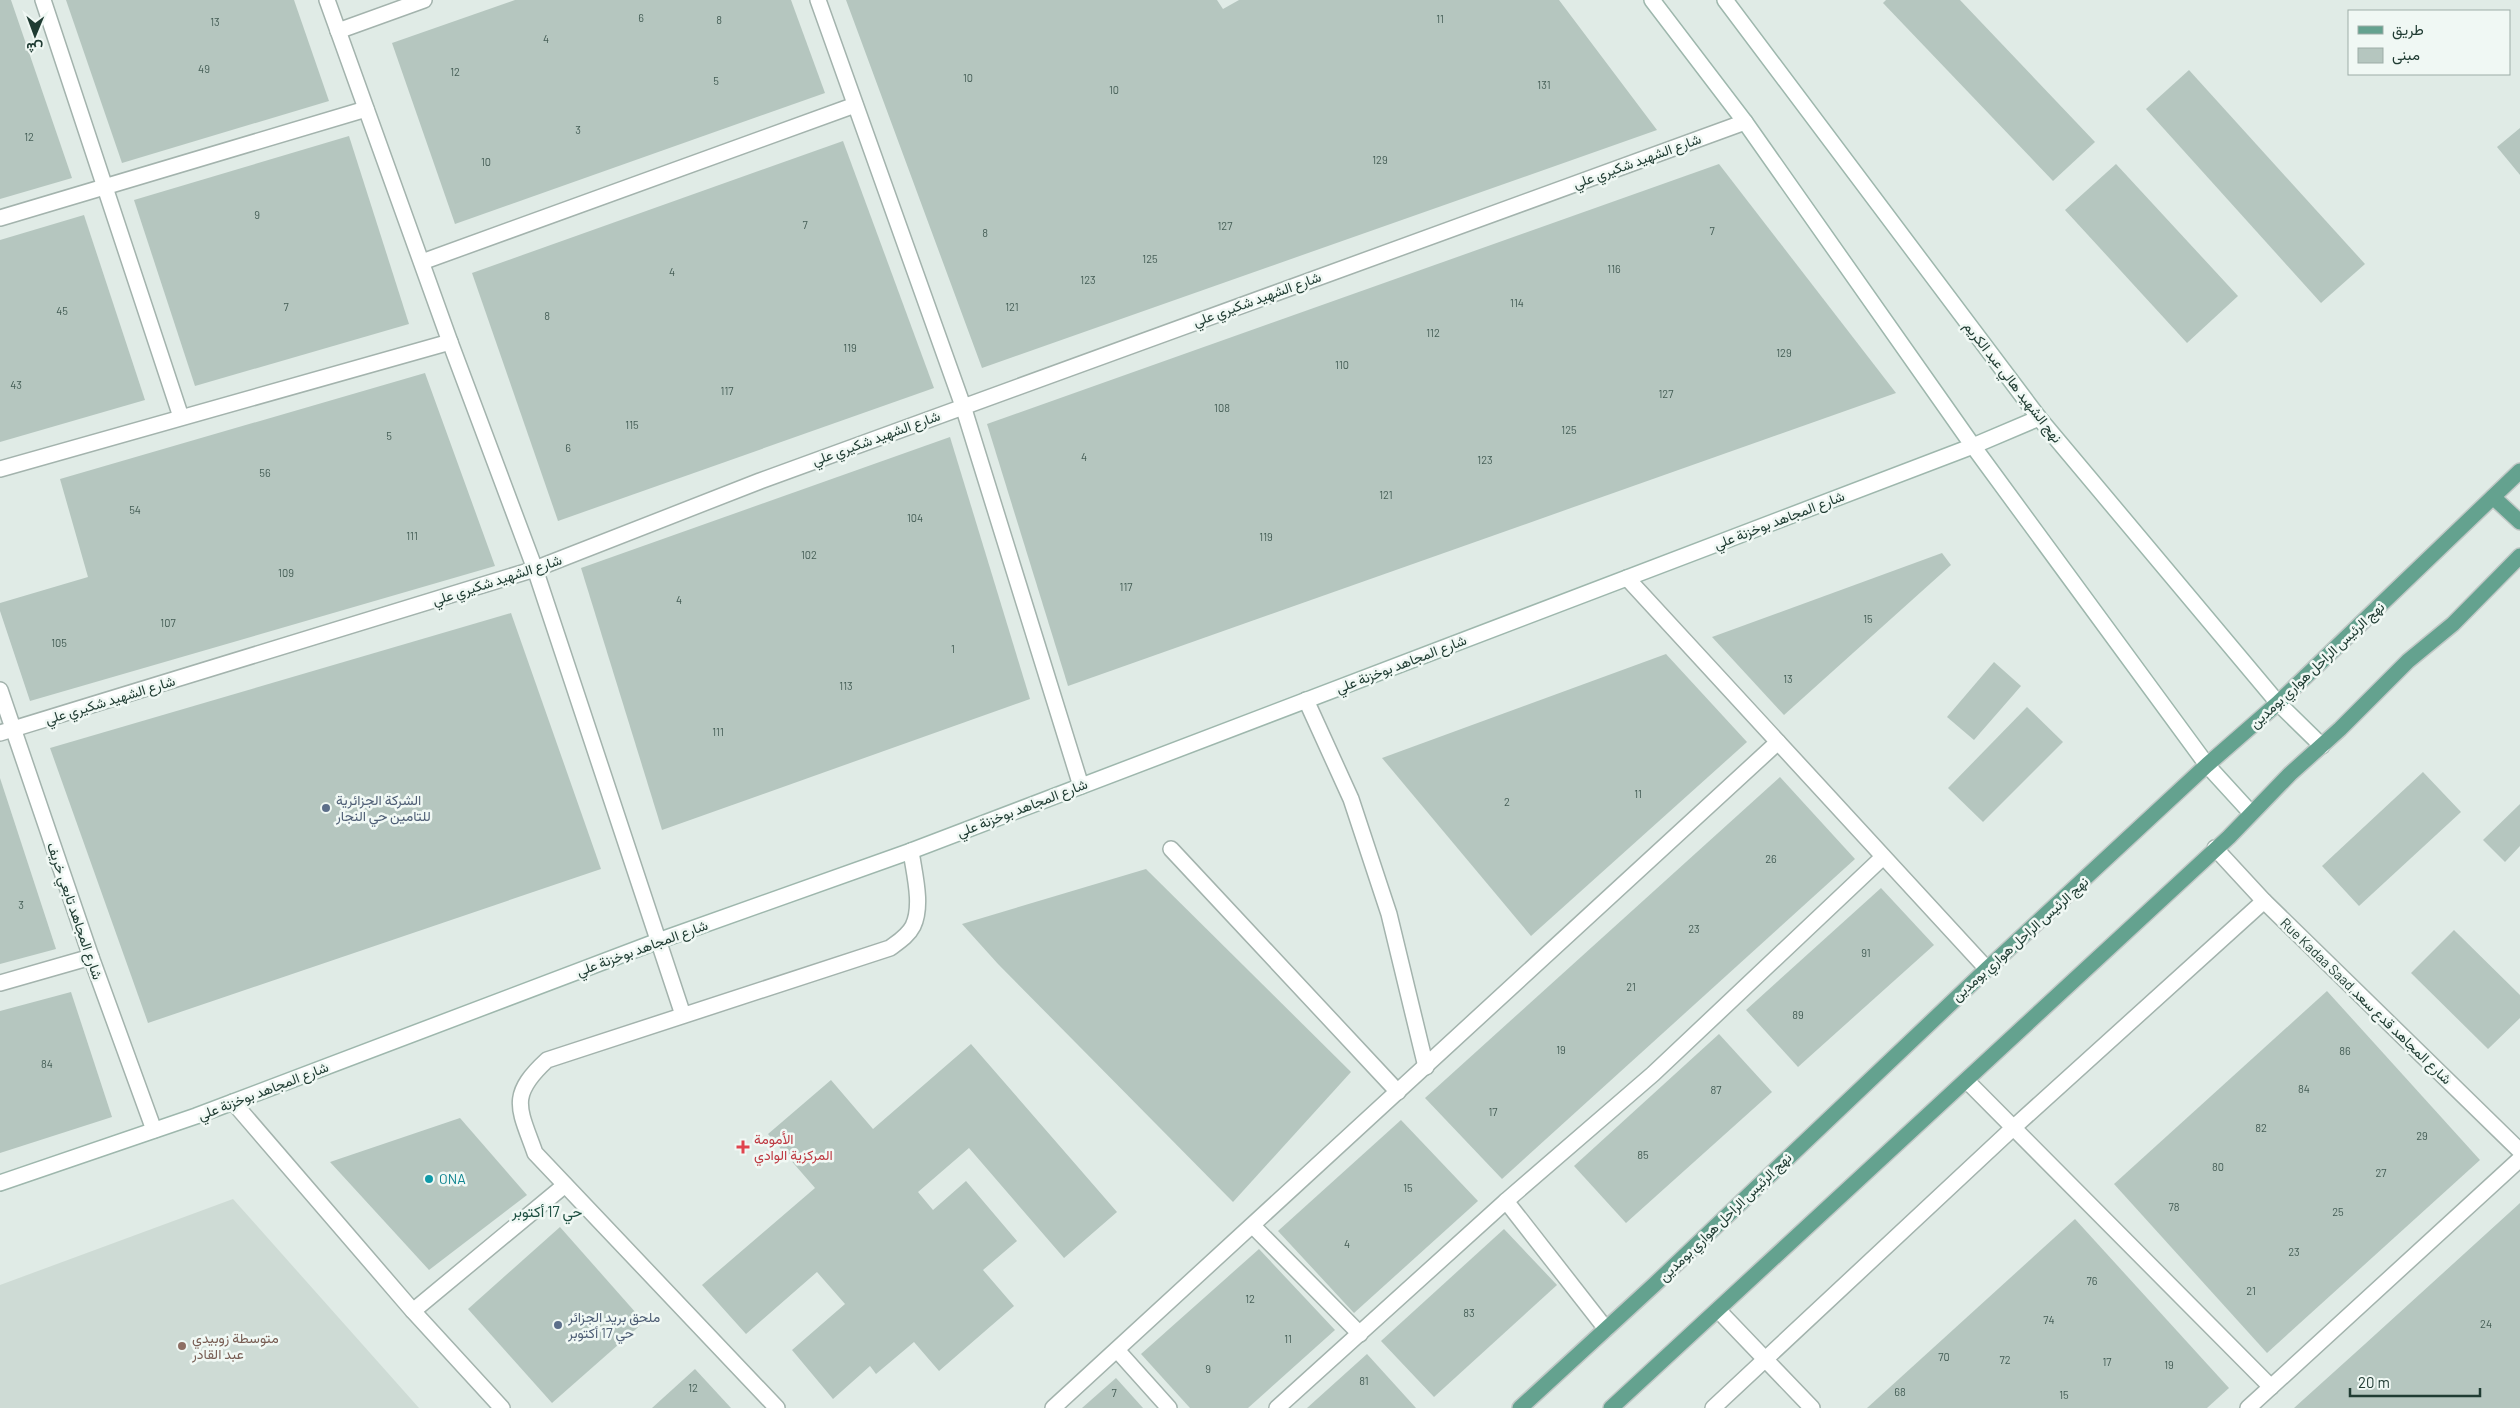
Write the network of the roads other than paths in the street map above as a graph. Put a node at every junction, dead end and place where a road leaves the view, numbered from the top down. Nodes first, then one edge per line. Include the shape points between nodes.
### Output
1 (43, 0) edge
2 (327, 0) edge
3 (424, 0) edge
4 (818, 0) edge
5 (1652, 0) edge
6 (1725, 0) edge
7 (338, 32) junction
8 (855, 105) junction
9 (366, 109) junction
10 (1746, 122) junction
11 (104, 188) junction
12 (0, 218) edge
13 (422, 262) junction
14 (450, 342) junction
15 (964, 406) junction
16 (181, 417) junction
17 (2038, 418) junction
18 (1973, 446) junction
19 (0, 468) edge
20 (2520, 471) edge
21 (2493, 497) junction
22 (2520, 522) edge
23 (2520, 556) edge
24 (535, 569) junction
25 (1627, 578) junction
26 (0, 690) edge
27 (1306, 700) junction
28 (2278, 703) junction
29 (6, 731) edge
30 (1778, 742) junction
31 (2322, 746) junction
32 (2207, 766) junction
33 (1081, 786) junction
34 (2250, 812) junction
35 (2215, 848) junction
36 (1171, 849) dead end
37 (912, 851) junction
38 (1883, 857) junction
39 (2264, 901) junction
40 (658, 941) junction
41 (91, 958) junction
42 (1987, 969) junction
43 (0, 983) edge
44 (683, 1016) junction
45 (1426, 1067) junction
46 (1967, 1081) junction
47 (1398, 1092) junction
48 (233, 1102) junction
49 (2013, 1128) junction
50 (154, 1130) junction
51 (2520, 1151) edge
52 (2520, 1159) edge
53 (0, 1183) edge
54 (565, 1185) junction
55 (1506, 1201) junction
56 (1253, 1226) junction
57 (413, 1310) junction
58 (1718, 1310) junction
59 (1606, 1329) junction
60 (1360, 1334) junction
61 (1117, 1350) junction
62 (1765, 1359) junction
63 (2271, 1387) junction
64 (502, 1408) edge
65 (777, 1408) edge
66 (1054, 1408) edge
67 (1169, 1408) edge
68 (1277, 1408) edge
69 (1520, 1408) edge
70 (1612, 1408) edge
71 (1713, 1408) edge
72 (1812, 1408) edge
73 (2248, 1408) edge

1 - 11 street
2 - 7 street
3 - 7 street
4 - 8 street
5 - 10 street
6 - 17 street, نهج الشهيد هالي عبد الكريم
7 - 9 street
8 - 13 street
8 - 15 street
9 - 11 street
9 - 13 street
10 - 15 street, شارع الشهيد شكيري علي
10 - 18 street
11 - 12 street
11 - 16 street
13 - 14 street
14 - 16 street
14 - 24 street
15 - 24 street, شارع الشهيد شكيري علي
15 - 33 street
16 - 19 street
17 - 18 street, شارع المجاهد بوخزنة علي
17 - 28 street, نهج الشهيد هالي عبد الكريم
18 - 25 street, شارع المجاهد بوخزنة علي
18 - 32 street
20 - 21 main road, نهج الرئيس الراحل هواري بومدين
21 - 22 main road
21 - 28 main road, نهج الرئيس الراحل هواري بومدين
23 - 31 main road
24 - 29 street, شارع الشهيد شكيري علي
24 - 40 street
25 - 27 street, شارع المجاهد بوخزنة علي
25 - 30 street
26 - 29 street, شارع المجاهد تابعي خريف
27 - 33 street, شارع المجاهد بوخزنة علي
27 - 45 street via 1351,799 1389,914
28 - 31 street, نهج الشهيد هالي عبد الكريم
28 - 32 main road, نهج الرئيس الراحل هواري بومدين
29 - 41 street, شارع المجاهد تابعي خريف
30 - 38 street
30 - 45 street
31 - 34 main road
32 - 34 street
32 - 42 main road, نهج الرئيس الراحل هواري بومدين
33 - 37 street, شارع المجاهد بوخزنة علي
34 - 35 main road
35 - 39 street, Rue Kadaa Saad,شارع المجاهد قدع سعد
35 - 46 main road
36 - 47 street
37 - 40 street, شارع المجاهد بوخزنة علي
37 - 44 street via 916,913 913,927 890,948
38 - 42 street
38 - 55 street via 1652,1074
39 - 49 street
39 - 51 street, Rue Kadaa Saad,شارع المجاهد قدع سعد
40 - 44 street
40 - 48 street, شارع المجاهد بوخزنة علي
41 - 43 street
41 - 50 street, شارع المجاهد تابعي خريف
42 - 59 main road, نهج الرئيس الراحل هواري بومدين
44 - 54 street via 547,1060 529,1077 520,1097 521,1114 535,1153
45 - 47 street
46 - 49 street
46 - 58 main road
47 - 56 street
48 - 50 street, شارع المجاهد بوخزنة علي
48 - 57 street
49 - 62 street
49 - 63 street
50 - 53 street, شارع المجاهد بوخزنة علي
52 - 63 street
54 - 57 street
54 - 65 street
55 - 59 street
55 - 60 street
56 - 60 street
56 - 61 street
57 - 64 street
58 - 62 street
58 - 70 main road
59 - 69 main road, نهج الرئيس الراحل هواري بومدين
60 - 68 street
61 - 66 street
61 - 67 street
62 - 71 street
62 - 72 street
63 - 73 street

